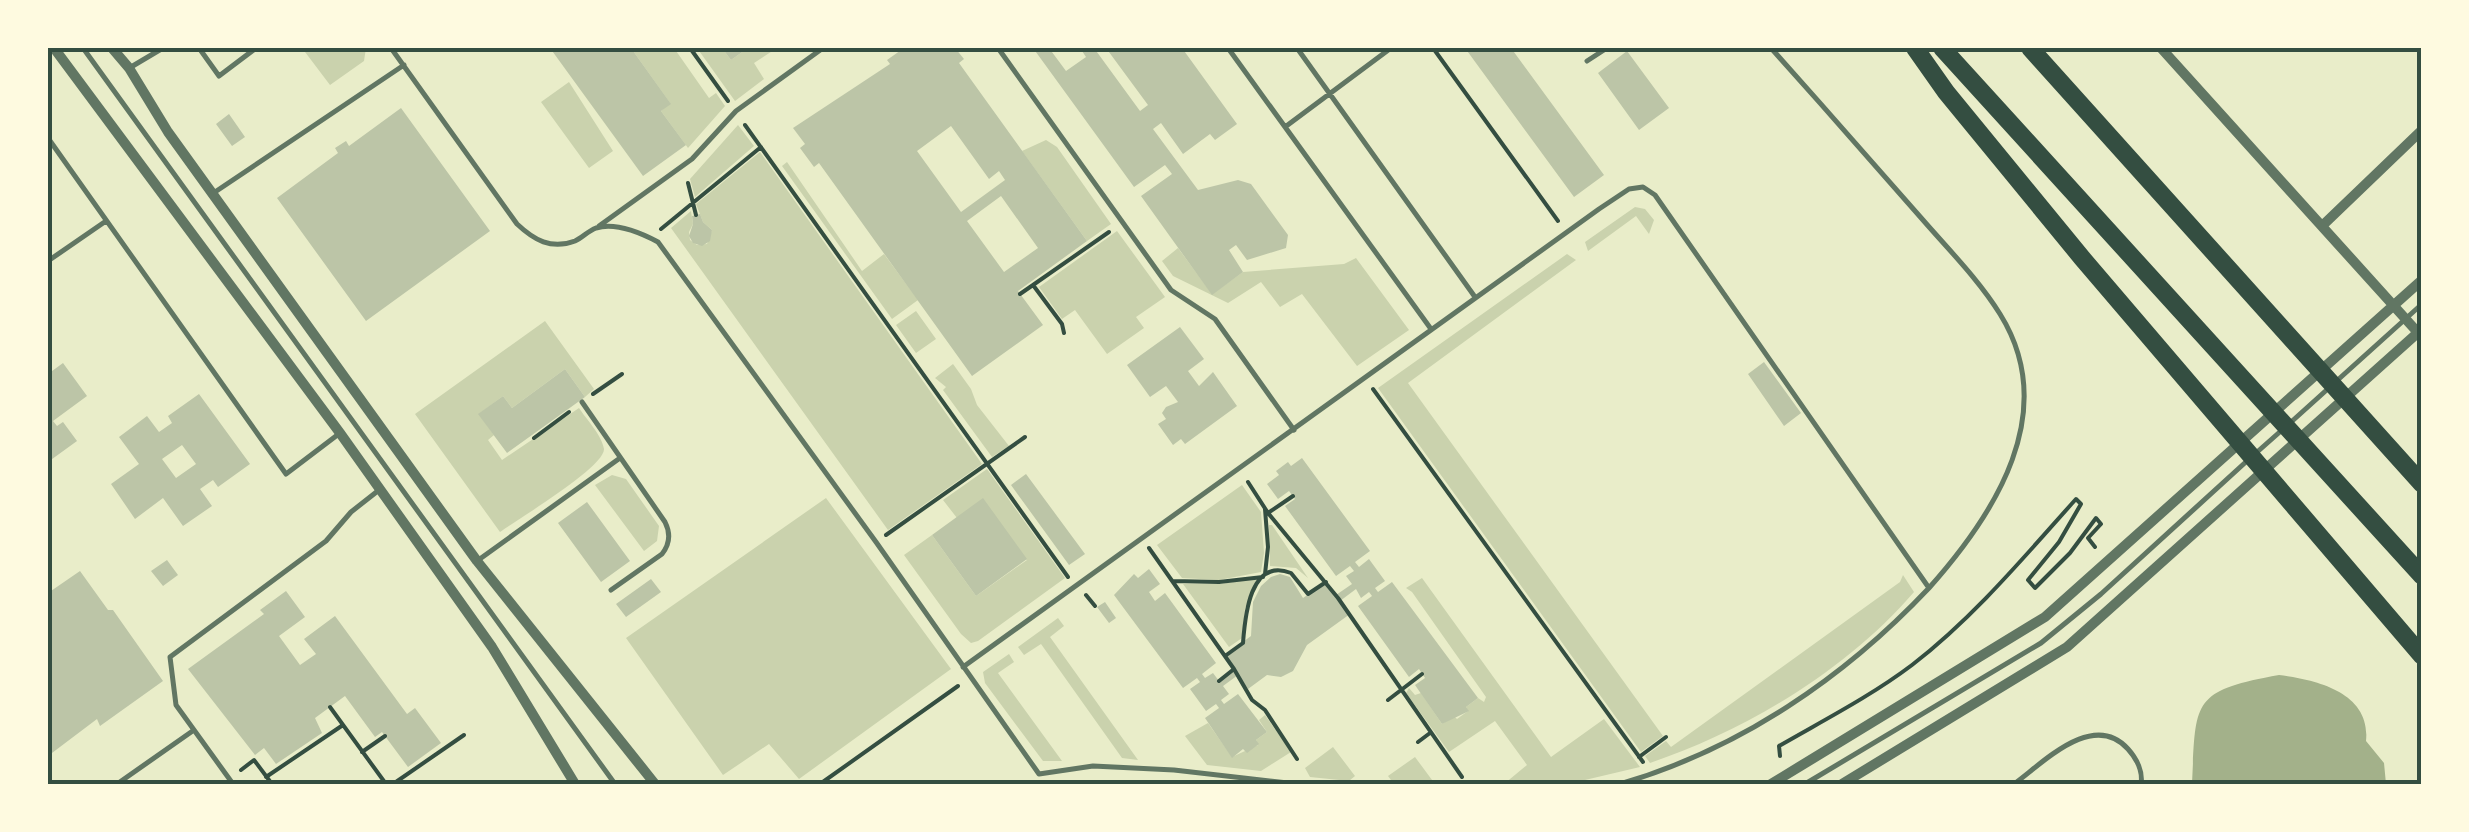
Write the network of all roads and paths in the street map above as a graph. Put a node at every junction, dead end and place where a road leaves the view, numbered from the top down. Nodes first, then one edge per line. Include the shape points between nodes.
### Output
1 (54, 48) edge
2 (82, 48) edge
3 (112, 48) edge
4 (163, 48) edge
5 (199, 48) edge
6 (256, 48) edge
7 (392, 48) edge
8 (690, 48) edge
9 (998, 48) edge
10 (1228, 48) edge
11 (1297, 48) edge
12 (1391, 48) edge
13 (1433, 48) edge
14 (1607, 48) edge
15 (1771, 48) edge
16 (1915, 48) edge
17 (1942, 48) edge
18 (2030, 48) edge
19 (2161, 48) edge
20 (818, 49) edge
21 (1587, 62) dead end
22 (404, 65) junction
23 (129, 68) junction
24 (1330, 94) junction
25 (736, 111) junction
26 (1285, 127) junction
27 (2422, 130) edge
28 (48, 138) edge
29 (761, 147) junction
30 (688, 183) dead end
31 (212, 194) junction
32 (693, 203) junction
33 (696, 215) dead end
34 (106, 221) junction
35 (1122, 222) junction
36 (2322, 226) junction
37 (596, 228) junction
38 (1566, 233) junction
39 (650, 237) junction
40 (48, 262) edge
41 (2422, 280) edge
42 (1034, 285) junction
43 (1020, 294) dead end
44 (1475, 298) junction
45 (2422, 304) edge
46 (1431, 328) junction
47 (1064, 333) dead end
48 (2422, 333) edge
49 (1364, 377) junction
50 (582, 402) dead end
51 (1294, 430) junction
52 (340, 434) junction
53 (1026, 436) dead end
54 (620, 458) junction
55 (988, 463) junction
56 (1240, 470) junction
57 (2422, 484) edge
58 (379, 490) junction
59 (1293, 496) dead end
60 (1266, 511) junction
61 (1154, 530) junction
62 (876, 542) junction
63 (2094, 546) dead end
64 (477, 560) junction
65 (1264, 576) junction
66 (2422, 576) edge
67 (1172, 581) junction
68 (1326, 582) junction
69 (1075, 586) junction
70 (1929, 588) junction
71 (610, 590) dead end
72 (1095, 606) dead end
73 (1225, 656) junction
74 (2422, 656) edge
75 (963, 667) junction
76 (1234, 670) junction
77 (1422, 674) dead end
78 (970, 677) junction
79 (1219, 680) dead end
80 (1400, 690) junction
81 (1388, 700) dead end
82 (330, 707) dead end
83 (343, 725) junction
84 (194, 730) junction
85 (1431, 732) junction
86 (464, 735) dead end
87 (385, 736) dead end
88 (1666, 737) dead end
89 (1418, 742) dead end
90 (362, 752) junction
91 (1780, 756) dead end
92 (1639, 757) junction
93 (1297, 759) dead end
94 (1652, 775) junction
95 (266, 777) junction
96 (1462, 777) dead end
97 (231, 781) edge
98 (117, 784) edge
99 (272, 784) edge
100 (386, 784) edge
101 (393, 784) edge
102 (575, 784) edge
103 (614, 784) edge
104 (655, 784) edge
105 (820, 784) edge
106 (1297, 784) edge
107 (1620, 784) edge
108 (1770, 784) edge
109 (1806, 784) edge
110 (1842, 784) edge
111 (2014, 784) edge
112 (2141, 784) edge

1 - 52 street
2 - 103 lane
3 - 23 street
4 - 23 lane
5 - 6 lane via 219,76
7 - 22 lane
8 - 25 path
9 - 35 lane
10 - 26 lane
11 - 24 lane
12 - 24 lane
13 - 38 path
14 - 21 lane
15 - 70 lane via 1962,264 2001,315 2019,353 2025,413 2018,447 1984,519
16 - 74 highway via 2082,258
17 - 66 highway
18 - 57 highway
19 - 36 street
20 - 25 lane
22 - 31 lane
22 - 37 lane via 534,240 559,245
23 - 31 street
24 - 26 lane
24 - 44 lane
25 - 29 path
25 - 37 lane via 692,159
26 - 46 lane
27 - 36 street
28 - 34 lane
29 - 32 path
29 - 55 path
30 - 32 path
31 - 64 street
32 - 33 path
32 - 39 path
34 - 40 lane
34 - 52 lane via 286,474
35 - 42 path
35 - 51 lane via 1171,290 1215,319
36 - 48 street
37 - 39 lane
38 - 44 lane
38 - 70 lane via 1629,189 1643,187 1655,195
39 - 62 lane
41 - 108 street via 2045,617
42 - 43 path
42 - 47 path
44 - 46 lane
45 - 109 lane via 2040,643
46 - 49 lane
48 - 110 street via 2043,664
49 - 51 lane
49 - 92 path
50 - 54 lane
51 - 56 lane
52 - 58 street
53 - 55 path
54 - 64 lane
54 - 71 lane via 665,522 670,540 662,554
55 - 62 path
55 - 69 path
56 - 60 path
56 - 61 lane
58 - 84 lane via 326,542 170,657 176,705
58 - 102 street via 492,647
59 - 60 path
60 - 65 path
60 - 68 path
61 - 67 path via 1148,548
61 - 69 lane
62 - 75 lane
63 - 91 path via 2088,538 2101,524 2096,518 2034,588 2028,580 2081,504 2076,499 1940,642 1780,746
64 - 104 street
65 - 67 path
65 - 68 path via 1291,573 1308,594
65 - 73 path via 1246,608 1244,643
67 - 73 path
68 - 80 path
69 - 72 path
69 - 75 lane
70 - 94 lane via 1886,634 1800,699 1742,735
73 - 76 path
75 - 78 lane
76 - 79 path
76 - 93 path
77 - 80 path
78 - 105 path
78 - 106 lane via 1039,774 1093,766
80 - 81 path
80 - 85 path
82 - 83 path
83 - 90 path
83 - 95 path
84 - 97 lane
84 - 98 lane
85 - 89 path
85 - 96 path
86 - 101 path
87 - 90 path
88 - 92 path
90 - 100 path
92 - 94 path
94 - 107 lane
95 - 97 path via 254,760
95 - 99 path
111 - 112 lane via 2077,738 2100,734 2132,753

